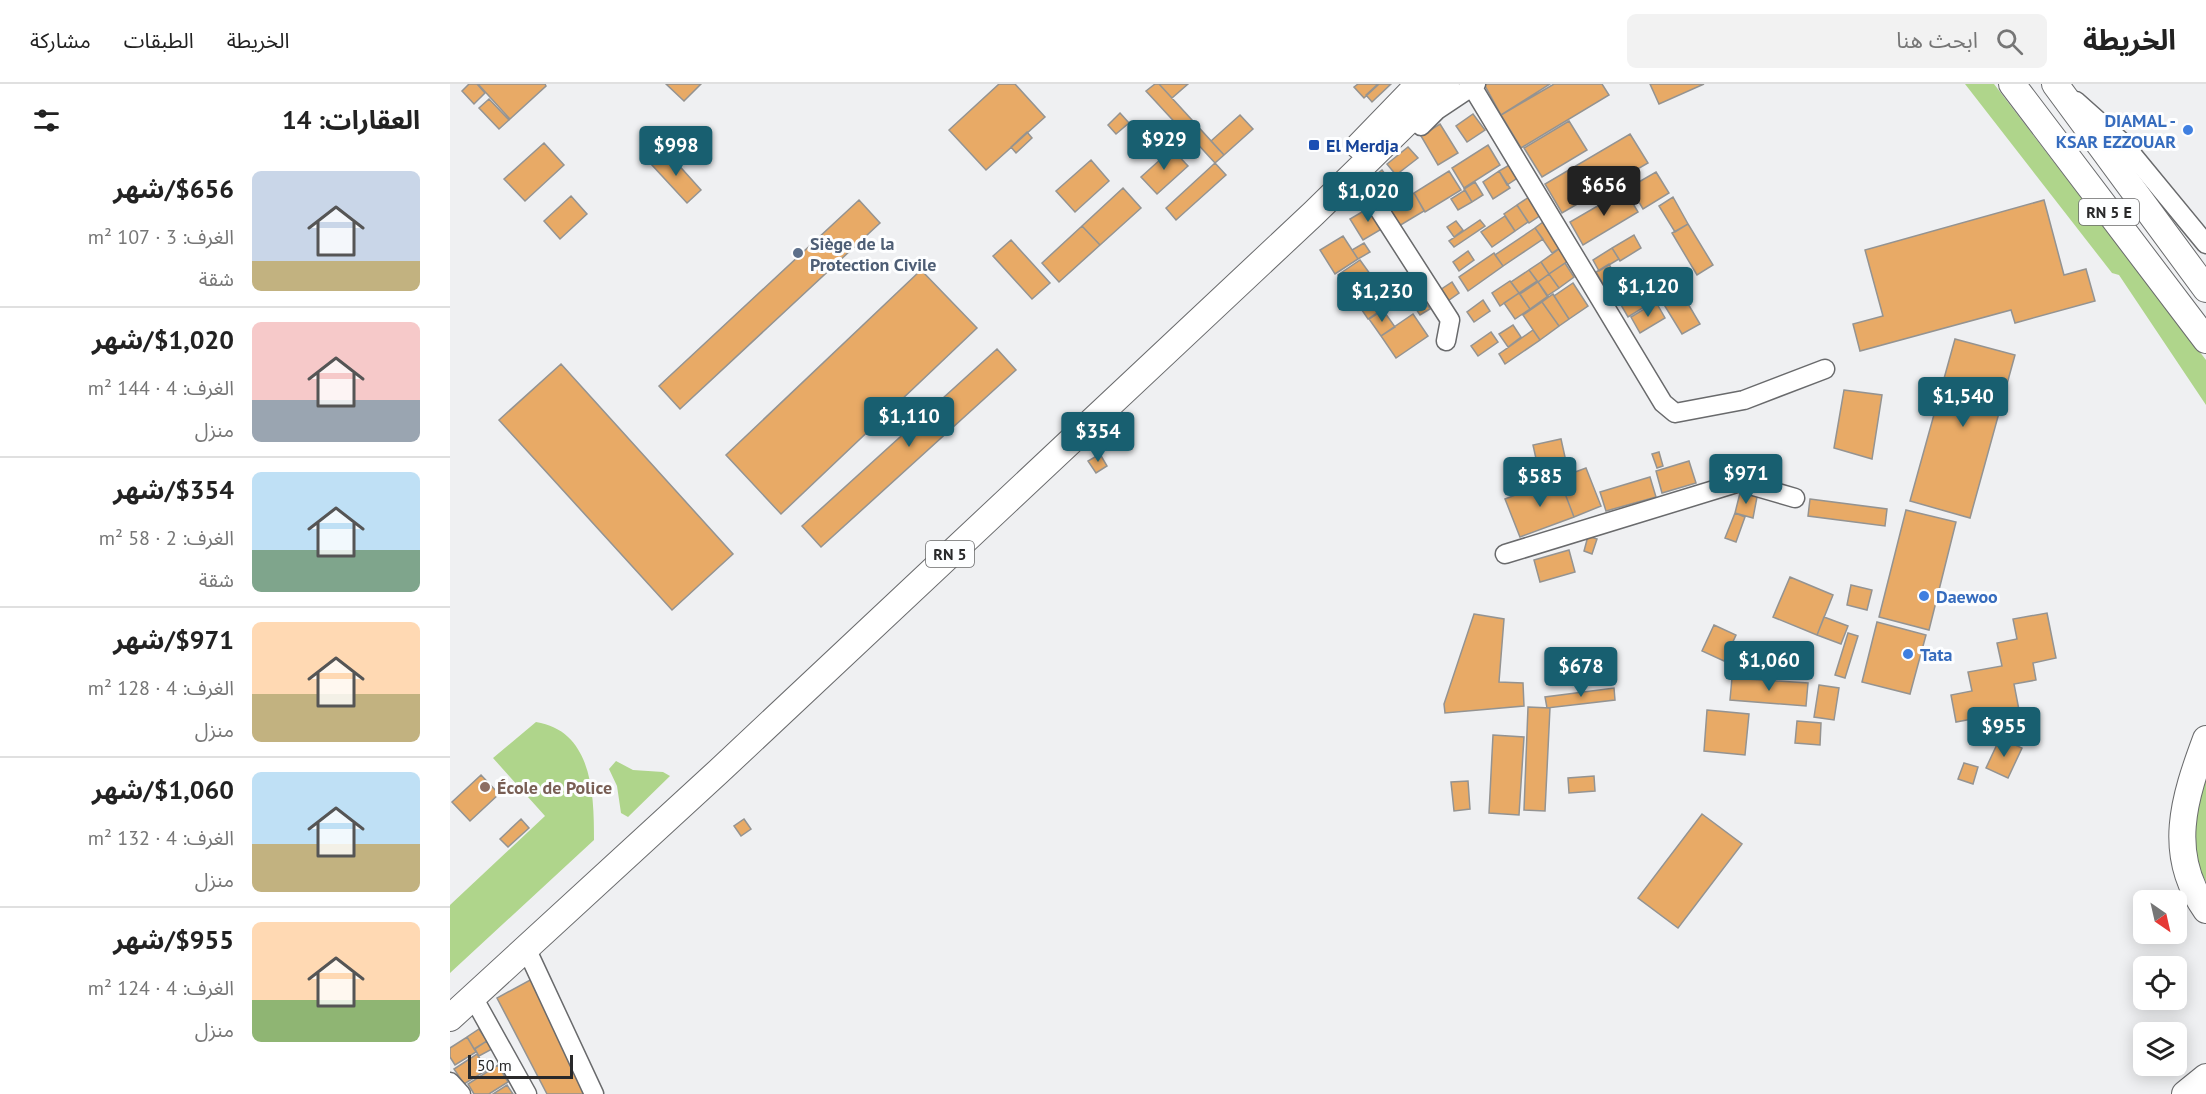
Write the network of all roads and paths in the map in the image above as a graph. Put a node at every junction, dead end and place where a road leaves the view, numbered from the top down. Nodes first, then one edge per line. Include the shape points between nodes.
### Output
1 (1419, 84) edge
2 (1446, 84) edge
3 (2012, 84) edge
4 (1474, 86) edge
5 (2056, 86) edge
6 (1353, 184) junction
7 (2163, 230) junction
8 (2206, 244) edge
9 (2206, 277) edge
10 (2206, 289) edge
11 (2206, 340) edge
12 (1446, 341) dead end
13 (1825, 369) dead end
14 (1795, 498) dead end
15 (1505, 554) dead end
16 (2206, 739) edge
17 (629, 842) junction
18 (2206, 910) edge
19 (526, 948) junction
20 (461, 997) edge
21 (450, 1018) edge
22 (2206, 1077) edge
23 (450, 1082) edge
24 (461, 1094) edge
25 (527, 1094) edge
26 (594, 1094) edge
27 (2185, 1094) edge

1 - 17 highway, RN 5 via 1301,202
2 - 6 highway, RN 5
3 - 11 highway, RN 5 E
4 - 6 street via 1437,110
4 - 13 street via 1663,403 1675,413 1744,400
5 - 7 highway, RN 5 E
5 - 8 street via 2122,141
6 - 12 street via 1450,320
6 - 17 highway, RN 5
7 - 9 highway
7 - 10 highway, RN 5 E
14 - 15 street via 1740,482
16 - 18 highway via 2181,820 2184,862
17 - 19 highway, RN 5
17 - 20 highway, RN 5
19 - 20 highway, RN 5
19 - 26 street
20 - 21 highway, RN 5
20 - 25 street
22 - 27 highway
23 - 24 street

